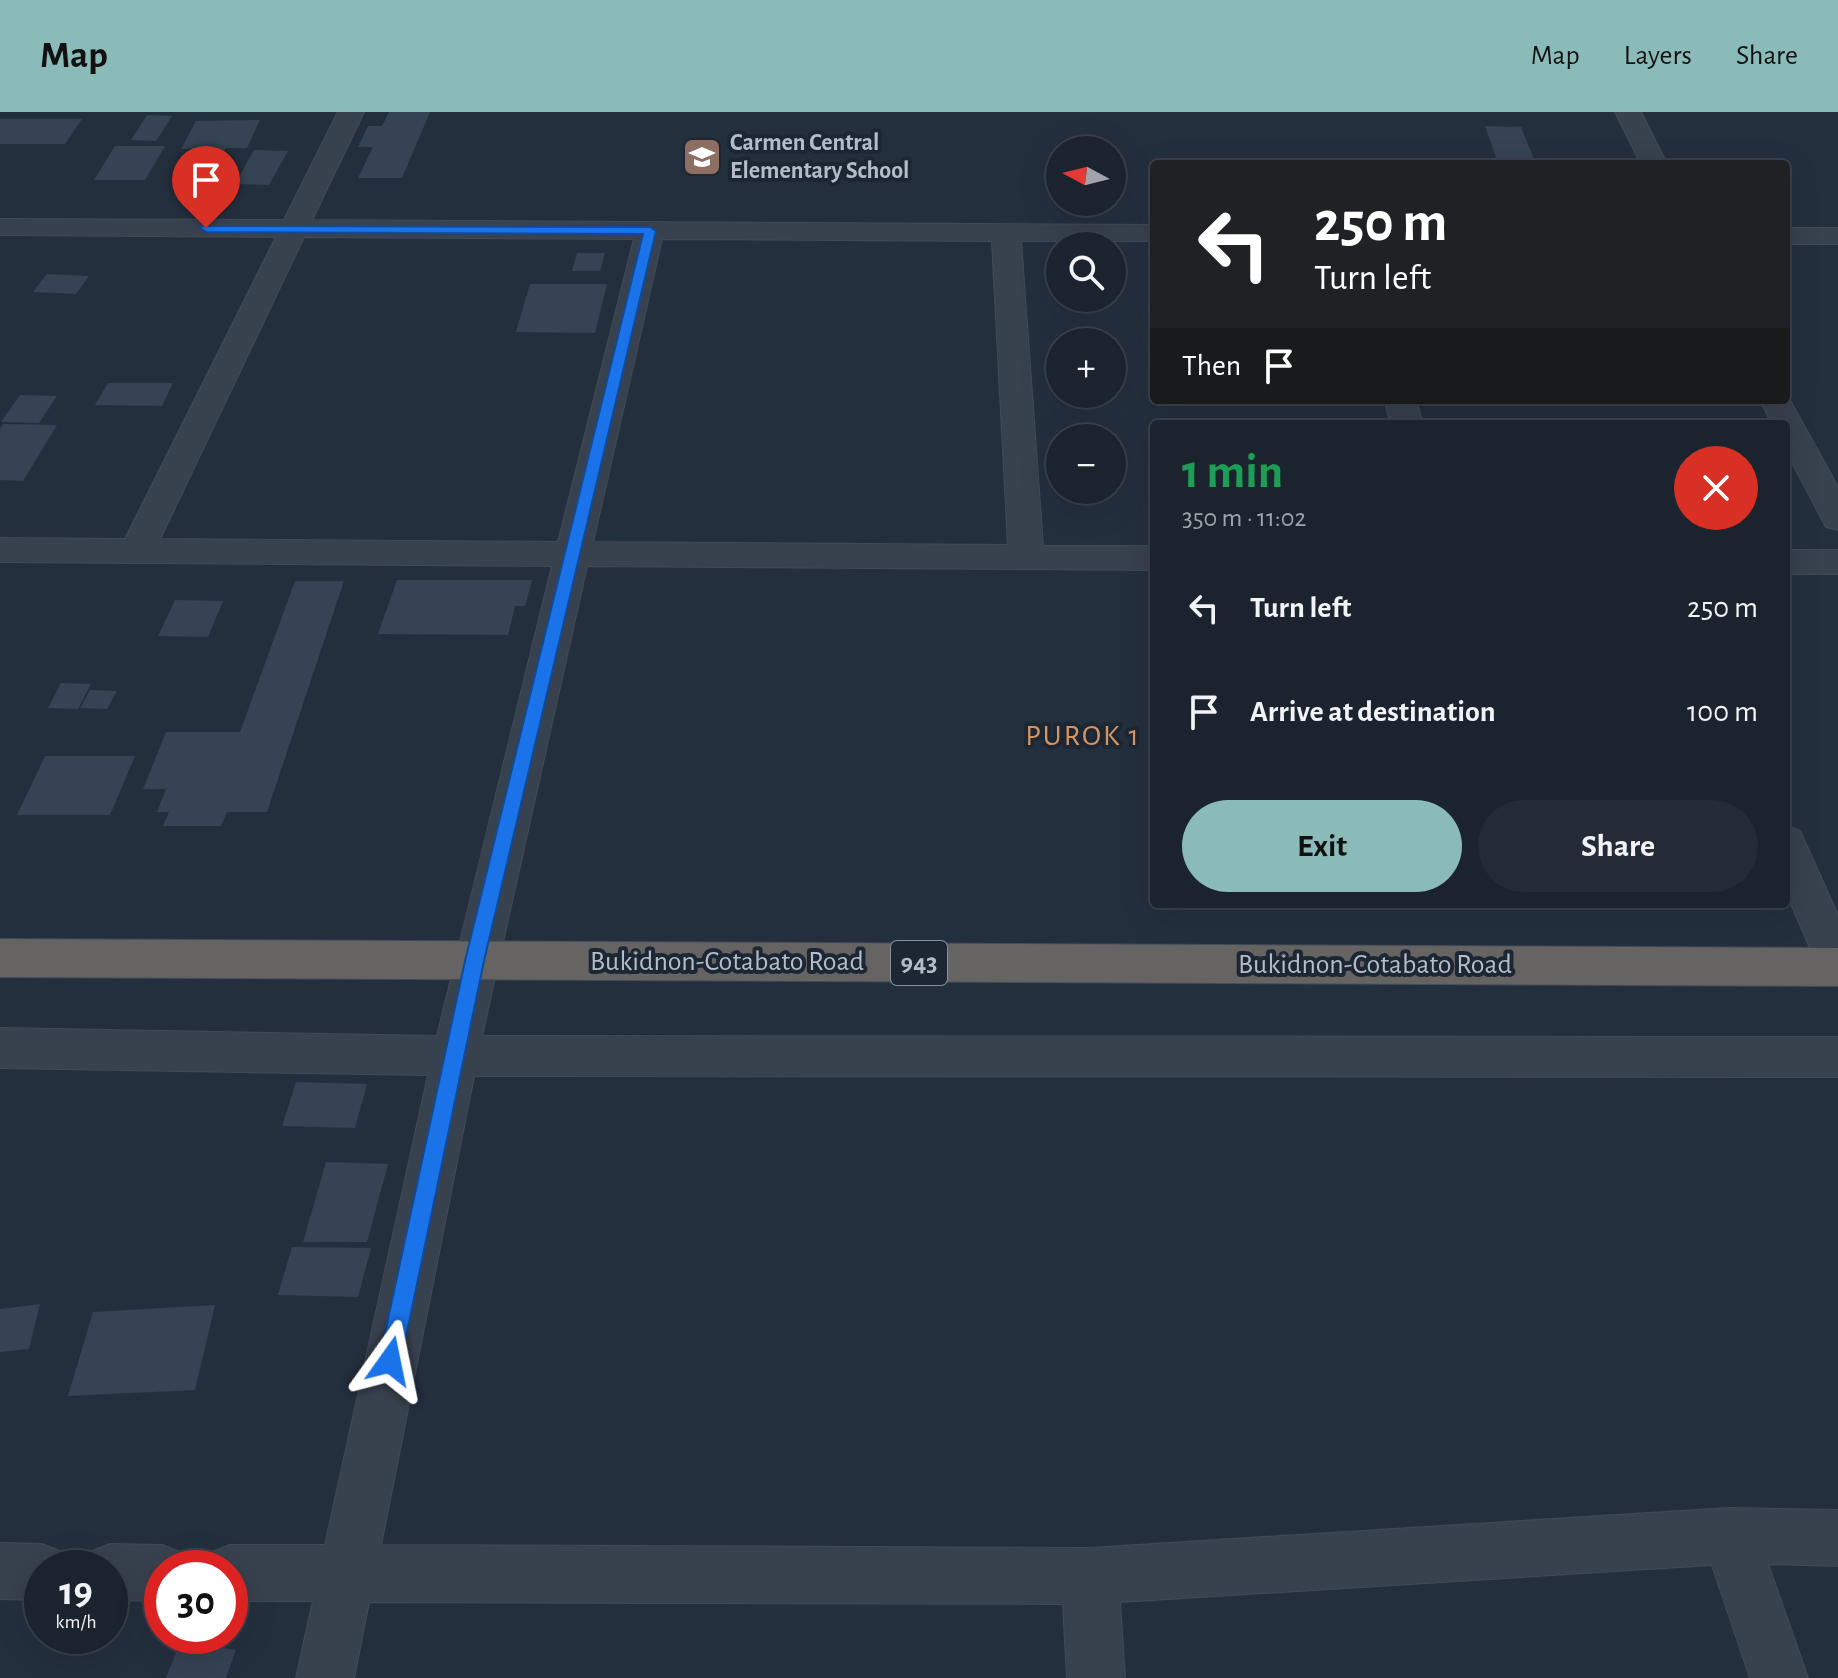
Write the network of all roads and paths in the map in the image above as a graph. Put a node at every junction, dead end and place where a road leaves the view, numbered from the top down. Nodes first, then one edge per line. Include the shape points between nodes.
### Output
1 (351, 112) edge
2 (1628, 112) edge
3 (1652, 160) edge
4 (0, 227) edge
5 (295, 229) junction
6 (650, 231) junction
7 (1006, 232) junction
8 (1150, 233) edge
9 (1790, 236) edge
10 (1838, 236) edge
11 (1790, 427) edge
12 (1838, 519) edge
13 (0, 550) edge
14 (137, 551) junction
15 (572, 554) junction
16 (1026, 557) junction
17 (1150, 558) edge
18 (1790, 562) edge
19 (1838, 562) edge
20 (1790, 852) edge
21 (0, 958) edge
22 (475, 961) junction
23 (1838, 966) edge
24 (0, 1048) edge
25 (455, 1056) junction
26 (1838, 1057) edge
27 (1730, 1536) junction
28 (1838, 1538) edge
29 (0, 1571) edge
30 (24, 1572) edge
31 (248, 1573) edge
32 (345, 1574) junction
33 (1090, 1576) junction
34 (325, 1678) edge
35 (1096, 1678) edge
36 (1779, 1678) edge

1 - 5 street
2 - 3 street
4 - 5 street
5 - 6 street
5 - 14 street
6 - 7 street
6 - 15 street
7 - 8 street
7 - 16 street
9 - 10 street
11 - 12 street
13 - 14 street
14 - 15 street
15 - 16 street
15 - 22 street
16 - 17 street
18 - 19 street
20 - 23 street
21 - 22 highway, Bukidnon-Cotabato Road / 943
22 - 23 highway, Bukidnon-Cotabato Road / 943
22 - 25 street
24 - 25 street
25 - 26 street
25 - 32 street
27 - 28 street
27 - 33 street
27 - 36 street
29 - 30 street
31 - 32 street
32 - 33 street
32 - 34 street
33 - 35 street

